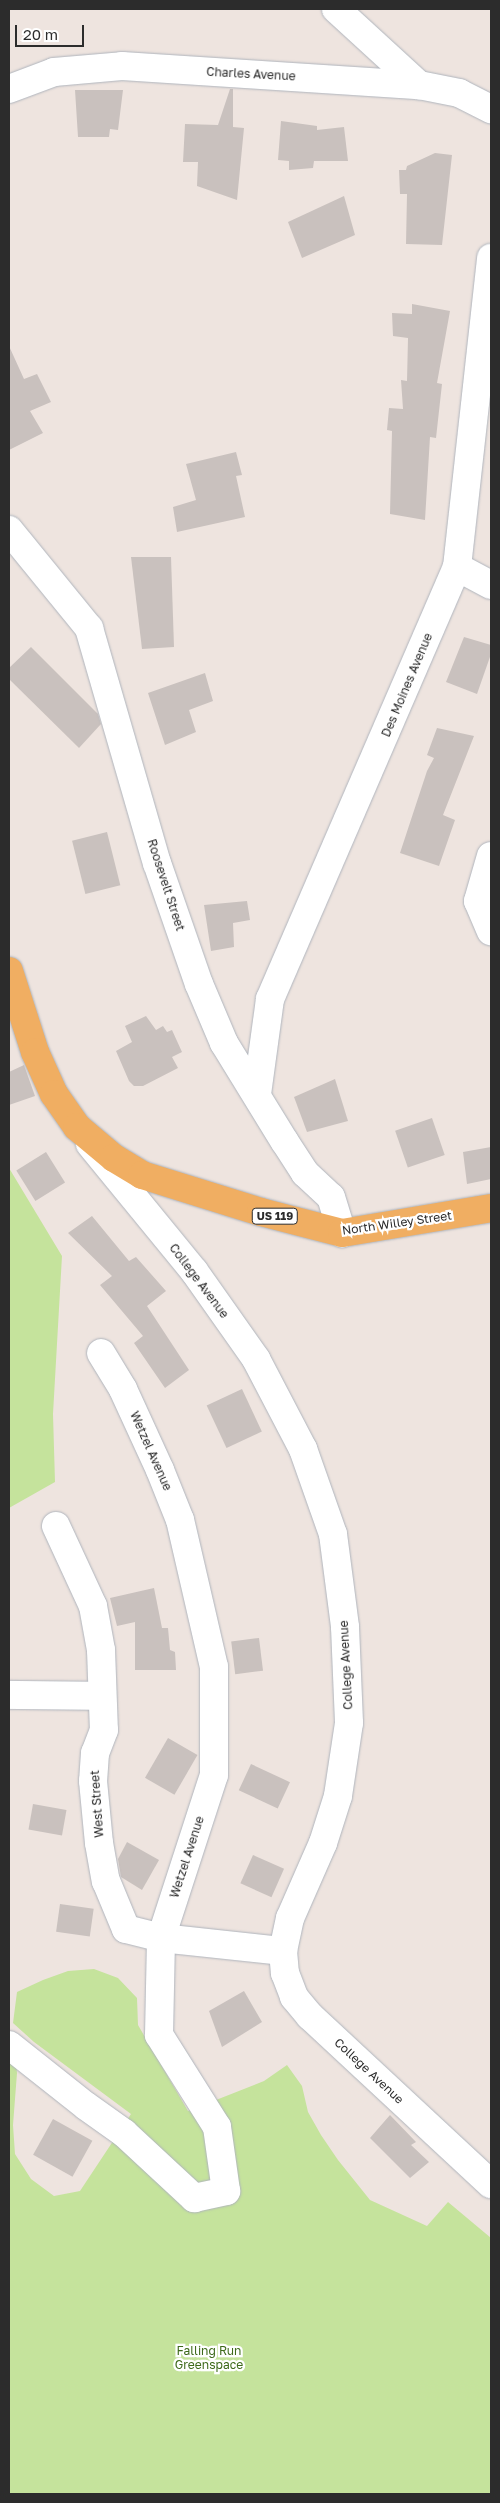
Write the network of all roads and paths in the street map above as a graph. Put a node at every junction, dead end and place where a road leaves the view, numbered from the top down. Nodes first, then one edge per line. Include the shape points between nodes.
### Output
1 (336, 9) edge
2 (418, 84) junction
3 (9, 89) edge
4 (491, 109) edge
5 (491, 258) edge
6 (9, 530) edge
7 (458, 566) junction
8 (491, 585) edge
9 (491, 856) edge
10 (491, 931) edge
11 (9, 971) edge
12 (257, 1094) junction
13 (77, 1127) junction
14 (491, 1208) edge
15 (342, 1233) junction
16 (101, 1353) dead end
17 (56, 1526) dead end
18 (9, 1695) edge
19 (102, 1696) junction
20 (161, 1938) junction
21 (283, 1951) junction
22 (9, 2044) edge
23 (491, 2184) edge

1 - 2 street
2 - 3 street, Charles Avenue via 122,66 54,72
2 - 4 street, Charles Avenue via 460,93
5 - 7 street, Des Moines Avenue
6 - 12 street, Roosevelt Street via 89,628 157,863 199,984 224,1043
7 - 8 street
7 - 12 street, Des Moines Avenue via 270,999
9 - 10 street via 478,902
11 - 13 main road, North Willey Street / US 119 via 35,1052 54,1094
12 - 15 street, Roosevelt Street via 305,1173 331,1197
13 - 15 main road, North Willey Street / US 119 via 114,1158 142,1175
13 - 21 street, College Avenue via 194,1271 256,1359 303,1448 333,1534 345,1627 349,1723 338,1796 324,1843 290,1918
14 - 15 main road, North Willey Street / US 119
16 - 20 street, Wetzel Avenue via 123,1389 180,1520 214,1667 214,1775
17 - 19 street, West Street via 93,1606 100,1650
18 - 19 street
19 - 20 street, West Street via 104,1730 95,1753 93,1781 106,1881 126,1929
20 - 21 street, West Street
20 - 22 street, Wetzel Avenue via 159,2035 217,2127 226,2191 194,2198 124,2133
21 - 23 street, College Avenue via 285,1973 294,1997 310,2016

